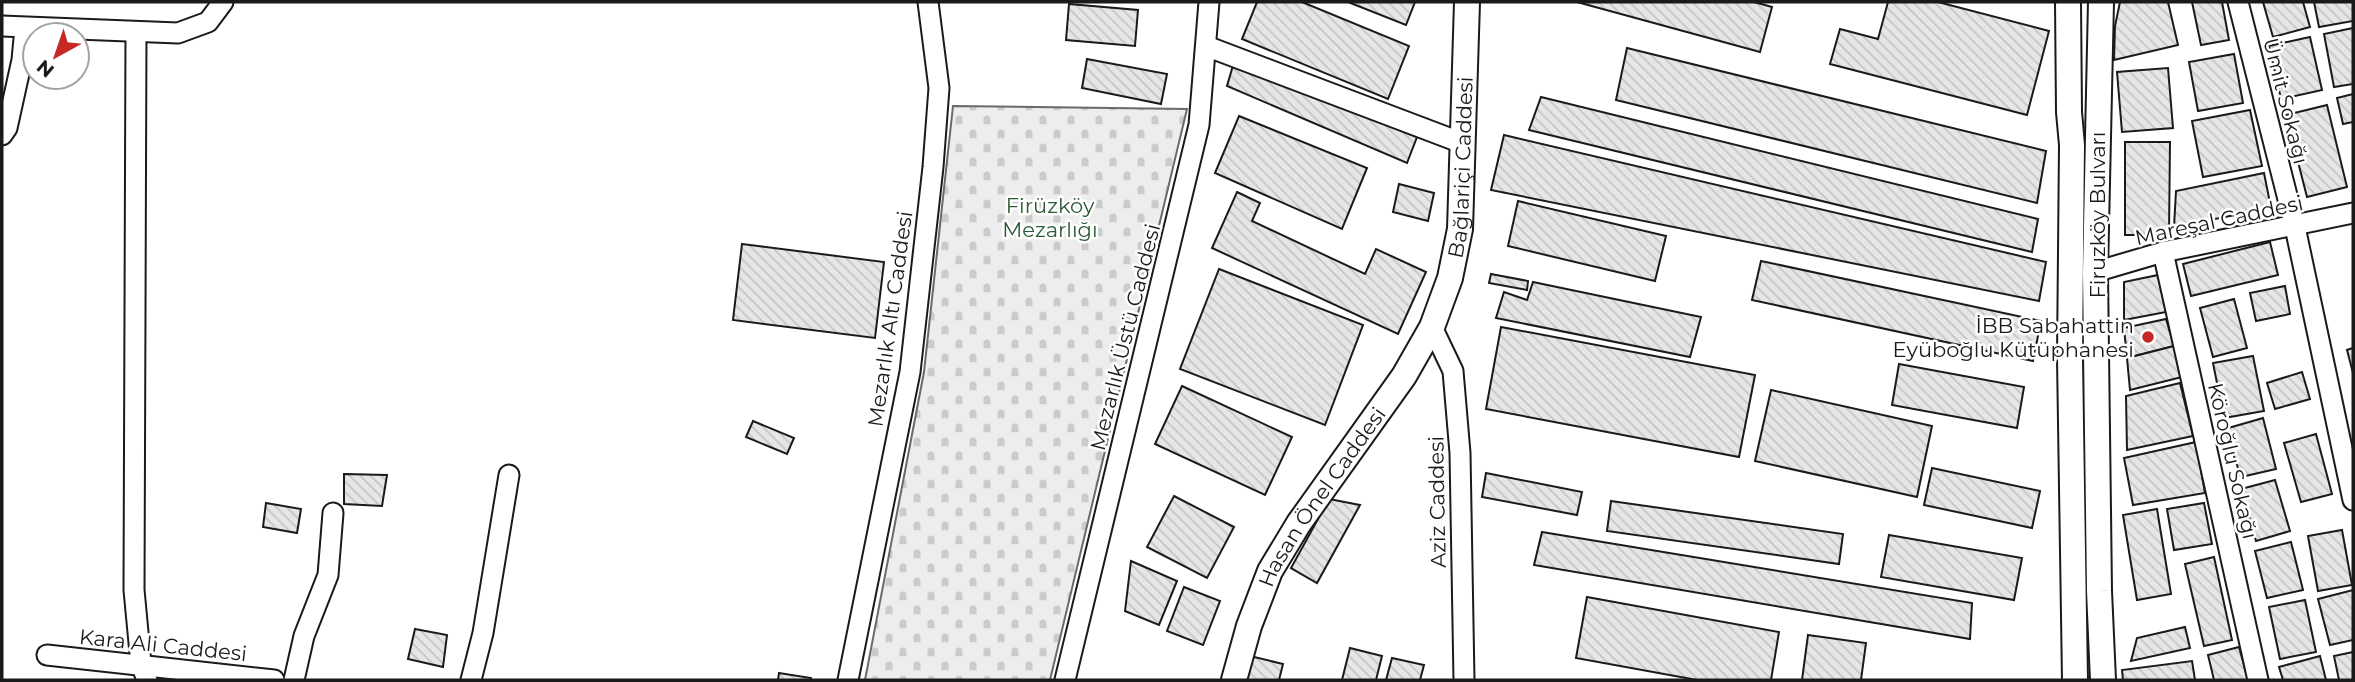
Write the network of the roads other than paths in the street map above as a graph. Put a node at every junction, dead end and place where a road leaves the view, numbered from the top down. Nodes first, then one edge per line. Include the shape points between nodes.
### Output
1 (223, 2) edge
2 (928, 2) edge
3 (1209, 2) edge
4 (1468, 2) edge
5 (2068, 2) edge
6 (2101, 2) edge
7 (2238, 2) edge
8 (2, 26) edge
9 (21, 28) edge
10 (91, 30) edge
11 (136, 32) junction
12 (1206, 46) junction
13 (21, 65) edge
14 (2, 135) edge
15 (1462, 143) junction
16 (2353, 214) edge
17 (2295, 227) junction
18 (2163, 252) junction
19 (2095, 272) junction
20 (2070, 310) junction
21 (1432, 327) junction
22 (509, 475) dead end
23 (2352, 493) edge
24 (333, 513) dead end
25 (47, 655) dead end
26 (144, 672) edge
27 (274, 680) edge
28 (294, 680) edge
29 (471, 680) edge
30 (848, 680) edge
31 (1065, 680) edge
32 (1234, 680) edge
33 (1464, 680) edge
34 (2075, 680) edge
35 (2103, 680) edge
36 (2258, 680) edge

1 - 11 street via 208,22 177,33
2 - 30 street, Mezarlık Altı Caddesi via 939,88 910,372
3 - 12 street, Mezarlık Üstü Caddesi
4 - 15 main road, Bağlariçi Caddesi
5 - 20 main road, Firuzköy Bulvarı
6 - 19 main road, Firuzköy Bulvarı
7 - 17 street, Ümit Sokağı
8 - 9 street
10 - 11 street
11 - 26 street via 134,590
12 - 15 street
12 - 31 street, Mezarlık Üstü Caddesi via 1199,125
13 - 14 street
15 - 21 main road, Bağlariçi Caddesi via 1460,229 1450,278
16 - 17 street, Mareşal Caddesi
17 - 18 street, Mareşal Caddesi
17 - 23 street, Ümit Sokağı
18 - 19 street, Mareşal Caddesi
18 - 36 street, Köroğlu Sokağı
19 - 20 main road via 2073,293
19 - 35 main road, Firuzköy Bulvarı
20 - 34 main road, Firuzköy Bulvarı
21 - 32 main road, Hasan Önel Caddesi via 1404,376 1270,571 1248,626
21 - 33 street, Aziz Caddesi via 1454,382 1460,453
22 - 29 street
24 - 28 street via 328,575 304,636
25 - 26 street, Kara Ali Caddesi
26 - 27 street, Kara Ali Caddesi

